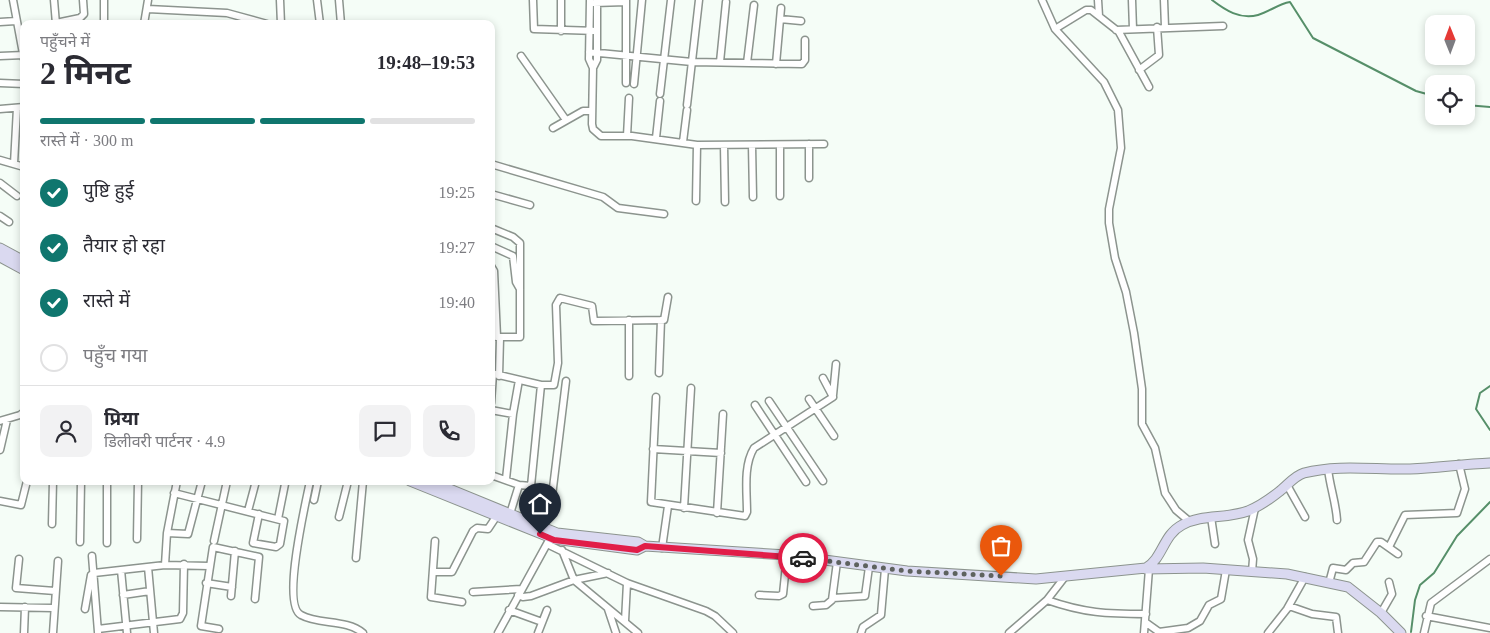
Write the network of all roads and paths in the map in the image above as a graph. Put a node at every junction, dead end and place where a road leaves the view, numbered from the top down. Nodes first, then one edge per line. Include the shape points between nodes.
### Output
1 (13, 0) edge
2 (54, 0) edge
3 (83, 0) edge
4 (104, 0) edge
5 (148, 0) edge
6 (280, 0) edge
7 (317, 0) edge
8 (339, 0) edge
9 (533, 0) edge
10 (561, 0) edge
11 (642, 0) edge
12 (671, 0) edge
13 (699, 0) edge
14 (1042, 0) edge
15 (1098, 0) edge
16 (1132, 0) edge
17 (1164, 0) edge
18 (626, 1) edge
19 (594, 2) edge
20 (726, 2) dead end
21 (754, 6) dead end
22 (781, 8) dead end
23 (148, 9) junction
24 (1099, 16) junction
25 (780, 19) junction
26 (56, 20) edge
27 (72, 20) edge
28 (104, 20) edge
29 (145, 20) edge
30 (252, 20) edge
31 (281, 20) edge
32 (320, 20) edge
33 (341, 20) edge
34 (16, 21) junction
35 (801, 21) dead end
36 (0, 22) edge
37 (1223, 26) dead end
38 (1157, 27) junction
39 (1165, 27) junction
40 (1055, 29) junction
41 (1133, 29) junction
42 (1116, 30) junction
43 (561, 31) junction
44 (590, 31) junction
45 (597, 31) junction
46 (806, 40) dead end
47 (20, 42) edge
48 (593, 52) junction
49 (626, 54) junction
50 (0, 56) edge
51 (521, 56) dead end
52 (636, 56) junction
53 (20, 57) edge
54 (664, 59) junction
55 (692, 62) junction
56 (720, 62) junction
57 (747, 63) junction
58 (776, 64) junction
59 (1139, 70) junction
60 (626, 83) dead end
61 (0, 84) edge
62 (20, 84) edge
63 (634, 84) dead end
64 (1148, 87) dead end
65 (629, 98) dead end
66 (0, 108) edge
67 (20, 108) edge
68 (592, 111) junction
69 (566, 120) junction
70 (553, 128) dead end
71 (627, 136) junction
72 (656, 138) junction
73 (683, 142) junction
74 (780, 144) junction
75 (809, 144) junction
76 (824, 144) dead end
77 (697, 145) junction
78 (724, 145) junction
79 (752, 145) junction
80 (0, 160) edge
81 (14, 164) junction
82 (495, 165) edge
83 (20, 166) edge
84 (809, 178) dead end
85 (0, 183) edge
86 (495, 195) edge
87 (17, 196) dead end
88 (780, 196) dead end
89 (753, 197) dead end
90 (696, 201) dead end
91 (725, 202) dead end
92 (530, 206) dead end
93 (664, 214) dead end
94 (0, 216) edge
95 (9, 222) dead end
96 (495, 230) edge
97 (0, 248) edge
98 (495, 248) edge
99 (0, 257) edge
100 (20, 259) edge
101 (20, 268) edge
102 (521, 290) junction
103 (495, 292) edge
104 (668, 297) dead end
105 (629, 320) junction
106 (661, 320) junction
107 (500, 338) junction
108 (836, 364) dead end
109 (659, 373) dead end
110 (495, 374) edge
111 (629, 376) dead end
112 (823, 378) dead end
113 (519, 380) junction
114 (566, 381) dead end
115 (541, 385) junction
116 (691, 388) dead end
117 (833, 394) junction
118 (656, 396) dead end
119 (809, 399) dead end
120 (769, 401) dead end
121 (755, 405) dead end
122 (816, 409) junction
123 (495, 411) edge
124 (513, 414) junction
125 (723, 414) dead end
126 (20, 415) edge
127 (4, 420) edge
128 (787, 427) junction
129 (775, 435) junction
130 (834, 436) dead end
131 (0, 450) edge
132 (653, 450) junction
133 (688, 451) junction
134 (721, 453) junction
135 (1490, 463) edge
136 (1459, 464) junction
137 (1328, 469) junction
138 (495, 476) edge
139 (506, 479) junction
140 (823, 481) dead end
141 (806, 482) dead end
142 (26, 485) edge
143 (52, 485) edge
144 (81, 485) edge
145 (107, 485) edge
146 (138, 485) edge
147 (176, 485) edge
148 (201, 485) edge
149 (225, 485) edge
150 (255, 485) edge
151 (285, 485) edge
152 (309, 485) edge
153 (317, 485) edge
154 (347, 485) edge
155 (364, 485) edge
156 (421, 485) edge
157 (438, 485) edge
158 (519, 485) junction
159 (1287, 485) junction
160 (174, 493) junction
161 (197, 498) junction
162 (314, 500) dead end
163 (0, 501) edge
164 (220, 504) junction
165 (668, 506) junction
166 (684, 508) junction
167 (1255, 508) junction
168 (248, 511) junction
169 (498, 513) junction
170 (717, 513) junction
171 (259, 514) junction
172 (339, 517) dead end
173 (508, 517) junction
174 (1211, 517) junction
175 (1305, 517) dead end
176 (278, 519) junction
177 (1337, 520) dead end
178 (1189, 521) junction
179 (52, 524) dead end
180 (541, 531) junction
181 (167, 532) junction
182 (549, 538) junction
183 (137, 539) dead end
184 (435, 540) dead end
185 (214, 541) dead end
186 (80, 542) dead end
187 (107, 543) dead end
188 (1215, 544) dead end
189 (1388, 547) junction
190 (662, 548) junction
191 (562, 550) junction
192 (235, 551) junction
193 (1398, 554) dead end
194 (787, 555) junction
195 (92, 556) dead end
196 (356, 558) dead end
197 (1490, 558) edge
198 (19, 559) dead end
199 (58, 561) dead end
200 (838, 562) junction
201 (184, 564) junction
202 (165, 565) junction
203 (209, 566) junction
204 (148, 567) junction
205 (869, 567) junction
206 (885, 569) junction
207 (1138, 569) junction
208 (1149, 569) junction
209 (121, 570) junction
210 (1226, 570) junction
211 (433, 572) junction
212 (1252, 572) junction
213 (94, 573) junction
214 (608, 573) junction
215 (1305, 577) junction
216 (1064, 578) junction
217 (574, 580) junction
218 (1389, 582) dead end
219 (206, 583) junction
220 (627, 583) junction
221 (1329, 583) junction
222 (232, 587) junction
223 (55, 591) junction
224 (150, 591) junction
225 (474, 592) dead end
226 (519, 592) junction
227 (123, 594) junction
228 (759, 595) dead end
229 (231, 596) dead end
230 (833, 598) junction
231 (255, 599) dead end
232 (1047, 600) junction
233 (462, 602) dead end
234 (813, 606) dead end
235 (1289, 606) junction
236 (0, 607) edge
237 (25, 607) junction
238 (53, 608) junction
239 (607, 608) junction
240 (85, 610) dead end
241 (510, 610) junction
242 (547, 610) dead end
243 (1381, 613) junction
244 (1146, 614) junction
245 (1426, 616) junction
246 (153, 621) junction
247 (625, 621) junction
248 (542, 622) junction
249 (1146, 622) junction
250 (1490, 628) edge
251 (127, 629) edge
252 (219, 629) dead end
253 (98, 631) edge
254 (1271, 632) edge
255 (24, 633) edge
256 (53, 633) edge
257 (154, 633) edge
258 (363, 633) edge
259 (498, 633) edge
260 (538, 633) edge
261 (616, 633) edge
262 (638, 633) edge
263 (733, 633) edge
264 (861, 633) edge
265 (1010, 633) edge
266 (1144, 633) edge
267 (1338, 633) edge
268 (1401, 633) edge
269 (1424, 633) edge

1 - 34 street
2 - 26 street
3 - 27 street via 84,14
4 - 28 street
5 - 23 street
6 - 31 street
7 - 32 street
8 - 33 street
9 - 43 street via 534,28
10 - 43 street
11 - 52 street
12 - 54 street
13 - 55 street
14 - 40 street
15 - 24 street
16 - 41 street
17 - 39 street
18 - 19 street
18 - 49 street
19 - 44 street
19 - 45 street
20 - 56 street
21 - 57 street
22 - 25 street
23 - 29 street
23 - 30 street via 227,13
24 - 40 street via 1086,10
24 - 42 street
25 - 35 street
25 - 58 street
34 - 36 street
34 - 47 street
37 - 39 street
38 - 39 street
38 - 41 street
38 - 59 street via 1159,55
40 - 178 street via 1104,82 1118,110 1121,148 1109,223 1134,332 1142,389 1142,424 1155,448 1165,493 1176,510
41 - 42 street
42 - 59 street
43 - 44 street
44 - 45 street
44 - 48 street
45 - 48 street
46 - 58 street via 802,64
48 - 49 street
48 - 68 street
49 - 52 street
49 - 60 street
50 - 53 street
51 - 69 street
52 - 54 street
52 - 63 street
54 - 55 street
54 - 72 street
55 - 56 street
55 - 73 street
56 - 57 street
57 - 58 street
59 - 64 street
61 - 62 street
65 - 71 street
66 - 67 street
67 - 81 street
68 - 69 street via 583,111
68 - 71 street via 592,124 600,136
69 - 70 street
71 - 72 street
72 - 73 street
73 - 77 street
74 - 75 street
74 - 79 street
74 - 88 street
75 - 76 street
75 - 84 street
77 - 78 street
77 - 90 street
78 - 79 street
78 - 91 street
79 - 89 street
80 - 81 street
81 - 83 street
82 - 93 street via 603,197 618,208
85 - 87 street
86 - 92 street
94 - 95 street
96 - 102 street via 519,240
97 - 100 street
98 - 102 street via 514,256 516,282
99 - 101 street
102 - 107 street via 521,335
103 - 107 street via 497,335
104 - 106 street via 664,320
105 - 106 street
105 - 111 street
105 - 115 street via 594,321 592,306 564,298 558,300 556,380 554,385
106 - 109 street
107 - 110 street
108 - 117 street
110 - 113 street
112 - 117 street
113 - 115 street
113 - 124 street
114 - 180 street via 554,490
115 - 158 street via 532,484 530,487
116 - 133 street
117 - 122 street via 830,400
118 - 132 street
119 - 122 street
120 - 128 street
121 - 129 street
122 - 128 street
122 - 130 street
123 - 124 street
124 - 139 street
125 - 134 street
126 - 127 street
127 - 131 street
128 - 129 street
128 - 140 street
129 - 141 street
129 - 170 street via 751,453 746,515
132 - 133 street
132 - 165 street via 650,500 654,504
133 - 134 street
133 - 166 street
134 - 170 street
135 - 136 street
136 - 137 street via 1411,469
136 - 189 street via 1465,489 1457,513 1405,515
137 - 159 street via 1304,474
137 - 177 street
138 - 139 street
139 - 158 street
142 - 163 street via 20,505
143 - 179 street
144 - 186 street
145 - 187 street
146 - 183 street
147 - 160 street
148 - 161 street
149 - 164 street
150 - 168 street
151 - 176 street
152 - 258 street via 293,571 295,609 302,616 354,627
153 - 162 street
154 - 172 street
155 - 196 street
156 - 169 street
157 - 169 street
158 - 173 street
159 - 167 street
159 - 175 street
160 - 161 street
160 - 181 street
161 - 164 street
161 - 181 street via 188,534
164 - 168 street
164 - 185 street
165 - 166 street
165 - 190 street
166 - 170 street
167 - 174 street via 1235,515
167 - 212 street via 1248,540 1253,559
168 - 171 street
169 - 173 street
169 - 211 street via 488,529 473,531 452,572
171 - 176 street
171 - 176 street via 253,543 276,547 280,544 284,521
173 - 180 street
174 - 178 street
174 - 188 street
178 - 207 street via 1167,538 1151,565
180 - 182 street
181 - 202 street
182 - 190 street via 637,550 645,546
182 - 191 street
182 - 226 street
184 - 211 street
189 - 193 street
189 - 221 street via 1376,542 1364,562 1352,563 1346,570 1333,568
190 - 194 street
191 - 214 street
191 - 217 street
192 - 203 street via 213,547
192 - 222 street
192 - 231 street via 260,558
194 - 200 street
194 - 228 street via 783,594
195 - 213 street
197 - 245 street via 1435,599
198 - 223 street via 16,588
199 - 223 street
200 - 205 street
200 - 230 street
201 - 202 street
201 - 203 street
201 - 246 street via 184,613 180,619
202 - 204 street
203 - 219 street
204 - 209 street
204 - 224 street
205 - 206 street
205 - 230 street via 865,596
206 - 216 street via 1036,580
206 - 264 street via 881,614 863,627
207 - 208 street
207 - 216 street
208 - 210 street
208 - 244 street
209 - 213 street
209 - 227 street
210 - 212 street
210 - 249 street via 1221,600 1208,605 1196,625 1166,633
211 - 233 street via 431,597
212 - 215 street
213 - 240 street via 90,575
213 - 253 street
214 - 217 street
214 - 220 street
215 - 221 street
215 - 235 street
216 - 232 street
217 - 226 street via 531,596
217 - 239 street
218 - 243 street via 1392,594
219 - 222 street
219 - 252 street via 201,626
220 - 247 street
220 - 263 street via 706,611
221 - 243 street via 1348,587
222 - 229 street
223 - 238 street
224 - 227 street
224 - 246 street
225 - 226 street
226 - 241 street
227 - 251 street
230 - 234 street via 826,606
232 - 244 street via 1075,610 1102,614
232 - 265 street
235 - 254 street
235 - 267 street via 1312,614 1336,617
236 - 237 street
237 - 238 street
237 - 255 street
238 - 256 street
239 - 247 street
239 - 261 street
241 - 248 street
241 - 259 street
242 - 248 street
243 - 268 street
244 - 249 street
245 - 250 street
245 - 269 street
246 - 251 street
246 - 257 street
247 - 262 street
248 - 260 street
249 - 266 street
251 - 253 street

